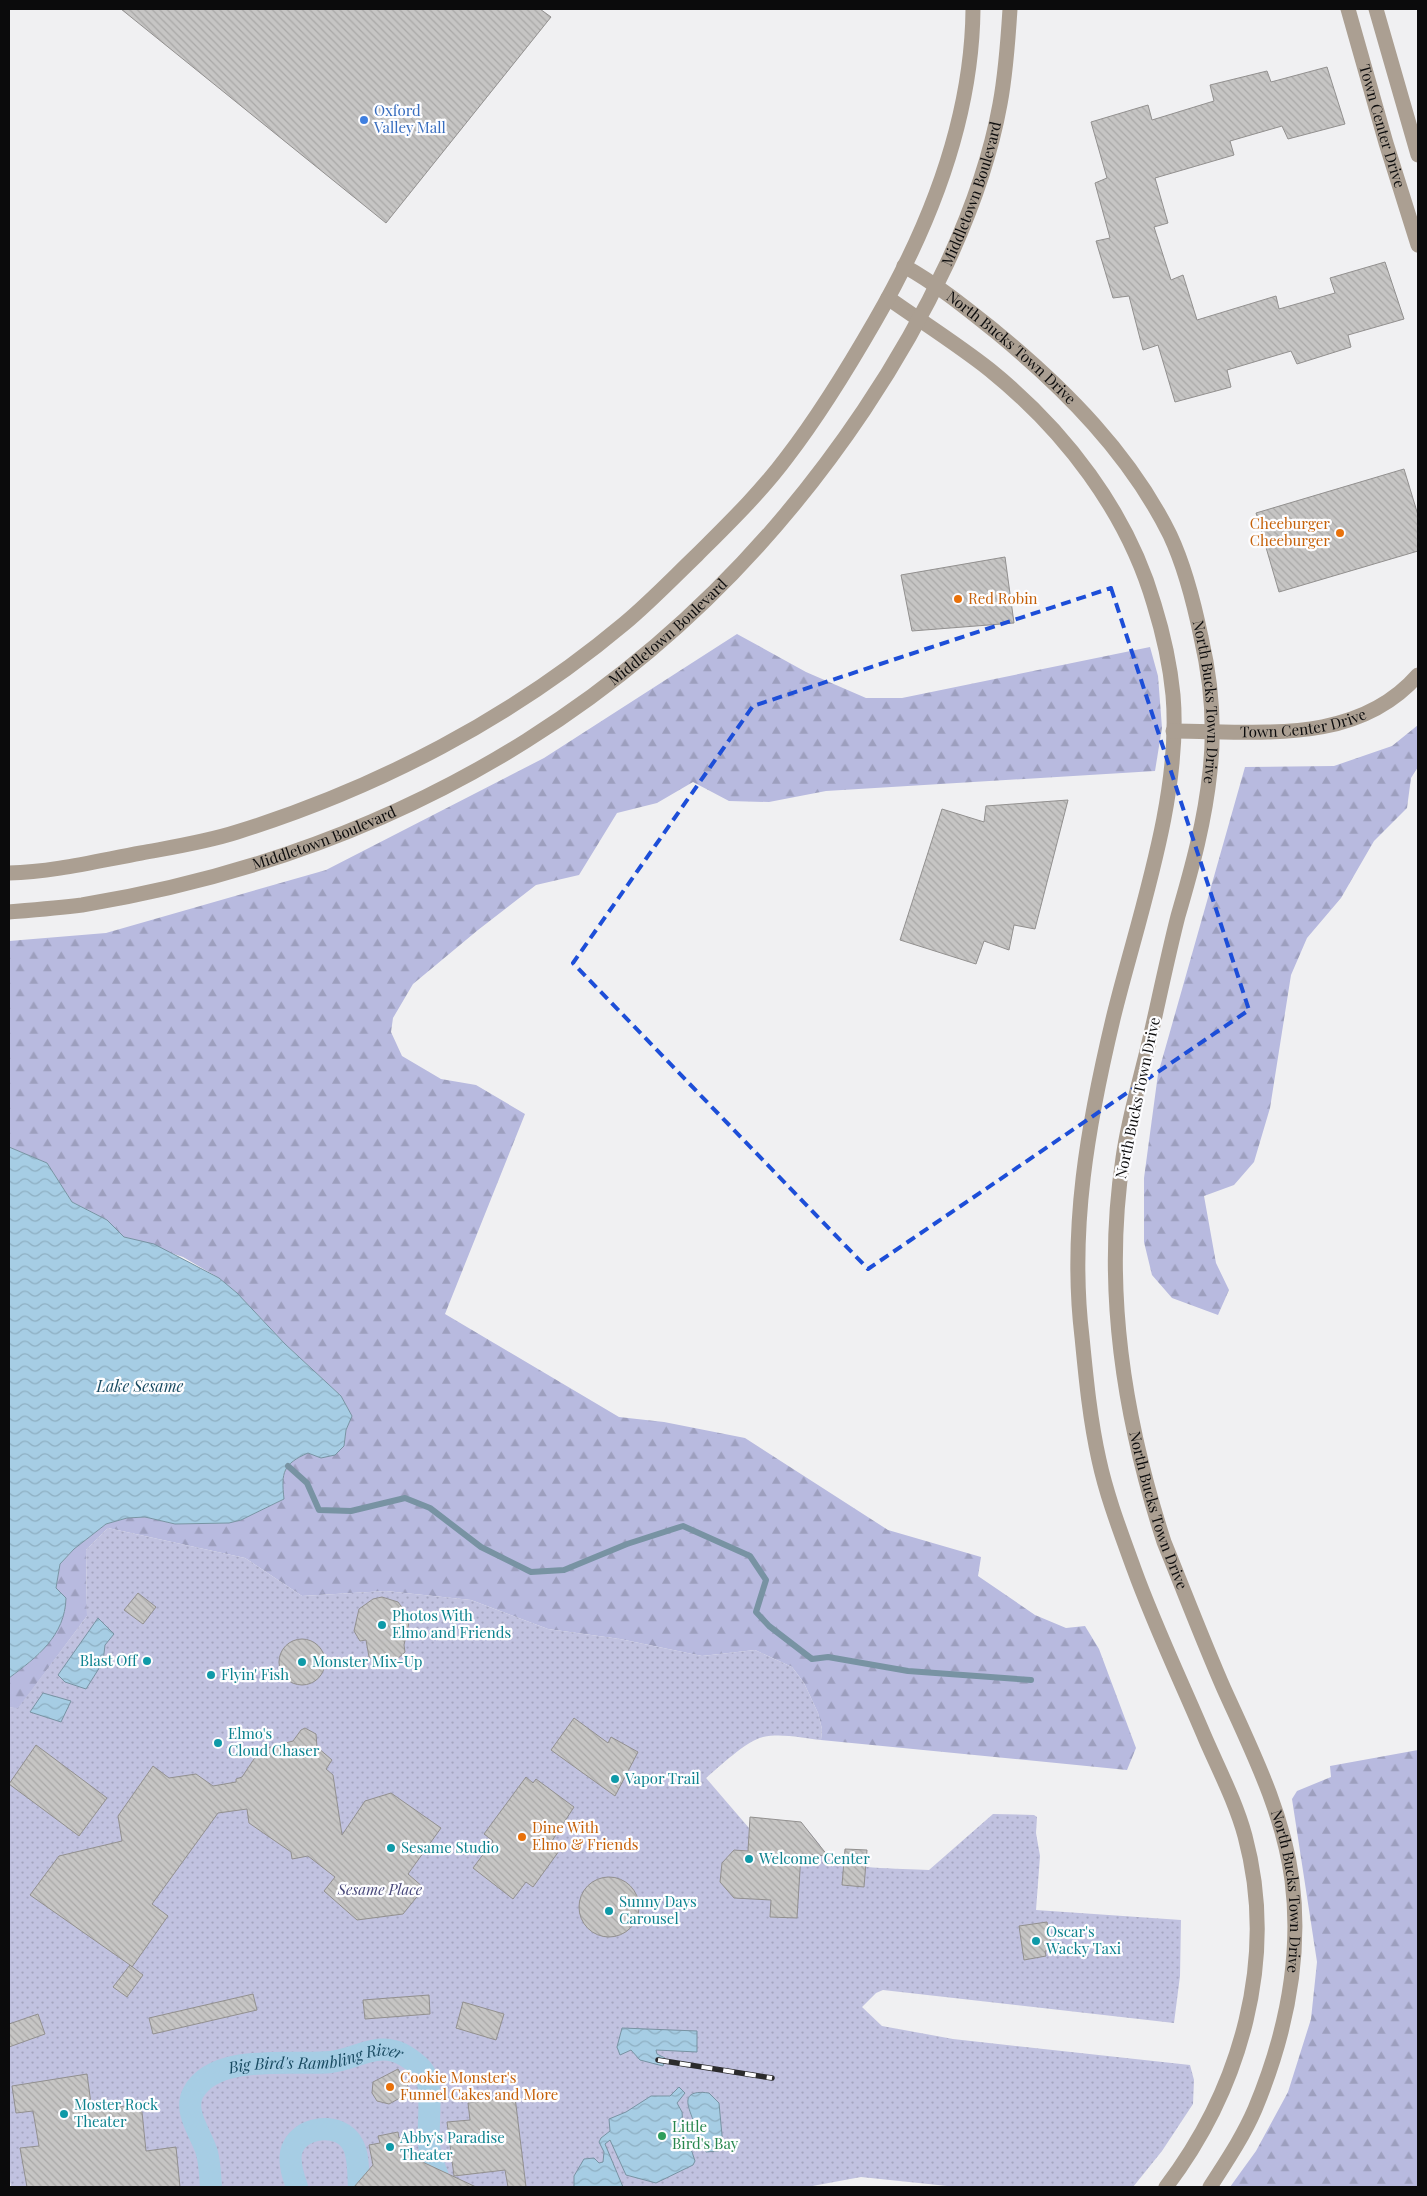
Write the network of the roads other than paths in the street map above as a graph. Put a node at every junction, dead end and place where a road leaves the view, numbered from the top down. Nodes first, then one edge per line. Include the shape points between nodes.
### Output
1 (973, 9) edge
2 (1010, 9) edge
3 (1348, 9) edge
4 (1376, 9) edge
5 (1418, 155) edge
6 (1418, 245) edge
7 (904, 266) junction
8 (937, 284) junction
9 (888, 298) junction
10 (919, 320) junction
11 (1418, 675) edge
12 (1173, 731) junction
13 (1211, 731) junction
14 (9, 873) edge
15 (9, 912) edge
16 (1166, 2187) edge
17 (1210, 2187) edge

1 - 7 street, Middletown Boulevard via 968,78 953,146 935,199
2 - 8 street, Middletown Boulevard via 1000,105 989,151 978,187
3 - 6 street, Town Center Drive
4 - 5 street, Town Center Drive
7 - 8 street, North Bucks Town Drive
7 - 9 street, Middletown Boulevard
8 - 10 street, Middletown Boulevard
8 - 13 street, North Bucks Town Drive via 1067,394 1144,488 1171,538 1193,601 1206,657
9 - 10 street, North Bucks Town Drive
9 - 14 street, Middletown Boulevard via 813,422 784,461 726,526 627,622 571,666 505,710 387,774 306,808 234,833 49,870
10 - 12 street, North Bucks Town Drive via 992,372 1029,406 1067,446 1109,502 1126,531 1154,600 1168,660
10 - 15 street, Middletown Boulevard via 843,441 769,534 713,593 641,658 558,722 450,785 391,814 310,846 174,887 79,905
11 - 13 street, Town Center Drive via 1392,698 1340,724 1313,730
12 - 13 street, Town Center Drive
12 - 16 street, North Bucks Town Drive via 1158,844 1092,1115 1081,1187 1077,1254 1082,1338 1104,1479 1145,1596 1236,1808 1248,1851 1258,1927 1256,1968 1231,2071 1201,2136
13 - 17 street, North Bucks Town Drive via 1211,768 1201,834 1123,1157 1114,1242 1115,1296 1123,1380 1150,1498 1164,1542 1274,1806 1292,1880 1296,1931 1291,1983 1277,2047 1255,2109

